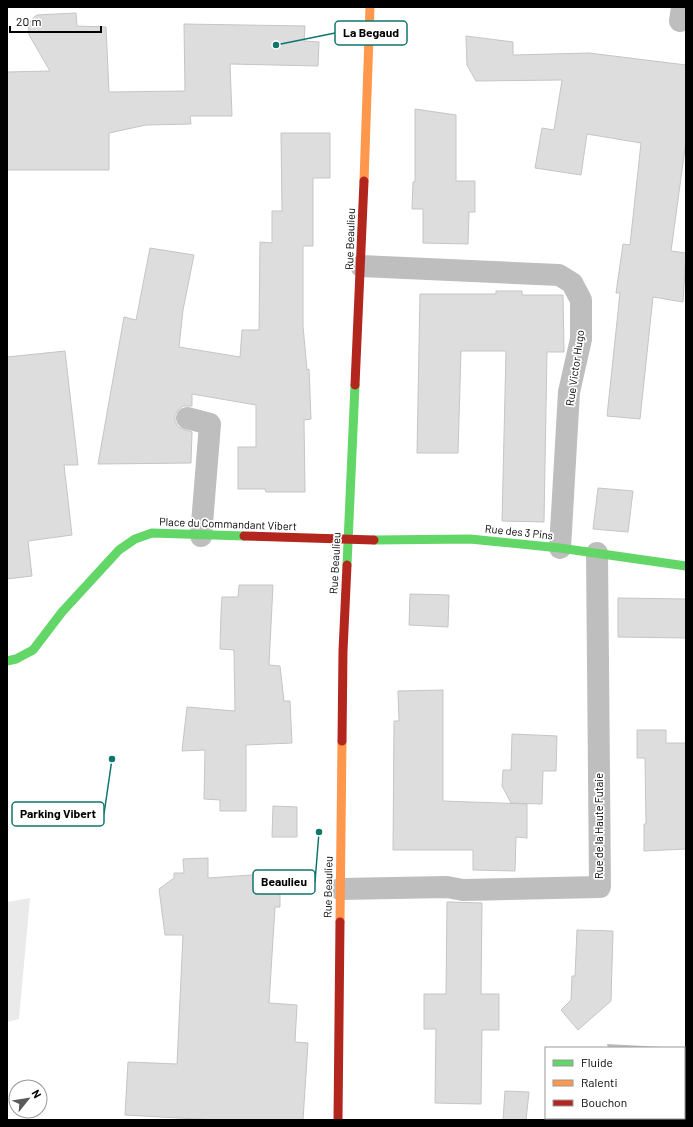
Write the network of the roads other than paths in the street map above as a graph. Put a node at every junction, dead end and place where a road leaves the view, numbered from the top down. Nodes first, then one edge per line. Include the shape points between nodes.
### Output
1 (370, 7) edge
2 (361, 266) junction
3 (187, 418) dead end
4 (201, 536) junction
5 (348, 539) junction
6 (560, 548) junction
7 (597, 553) junction
8 (686, 566) edge
9 (11, 660) edge
10 (340, 889) junction
11 (338, 1120) edge

1 - 2 street, Rue Beaulieu
2 - 5 street, Rue Beaulieu
2 - 6 street, Rue Victor Hugo via 559,275 572,283 581,300 581,339 569,392
3 - 4 street via 210,424
4 - 5 street, Place du Commandant Vibert
4 - 9 street, Place du Commandant Vibert via 152,533 136,539 114,556 62,612 33,650
5 - 6 street, Rue des 3 Pins via 470,539
5 - 10 street, Rue Beaulieu via 343,651
6 - 7 street, Rue des 3 Pins
7 - 8 street, Rue des 3 Pins
7 - 10 street, Rue de la Haute Futaie via 600,888 463,890 446,886
10 - 11 street, Rue Beaulieu

